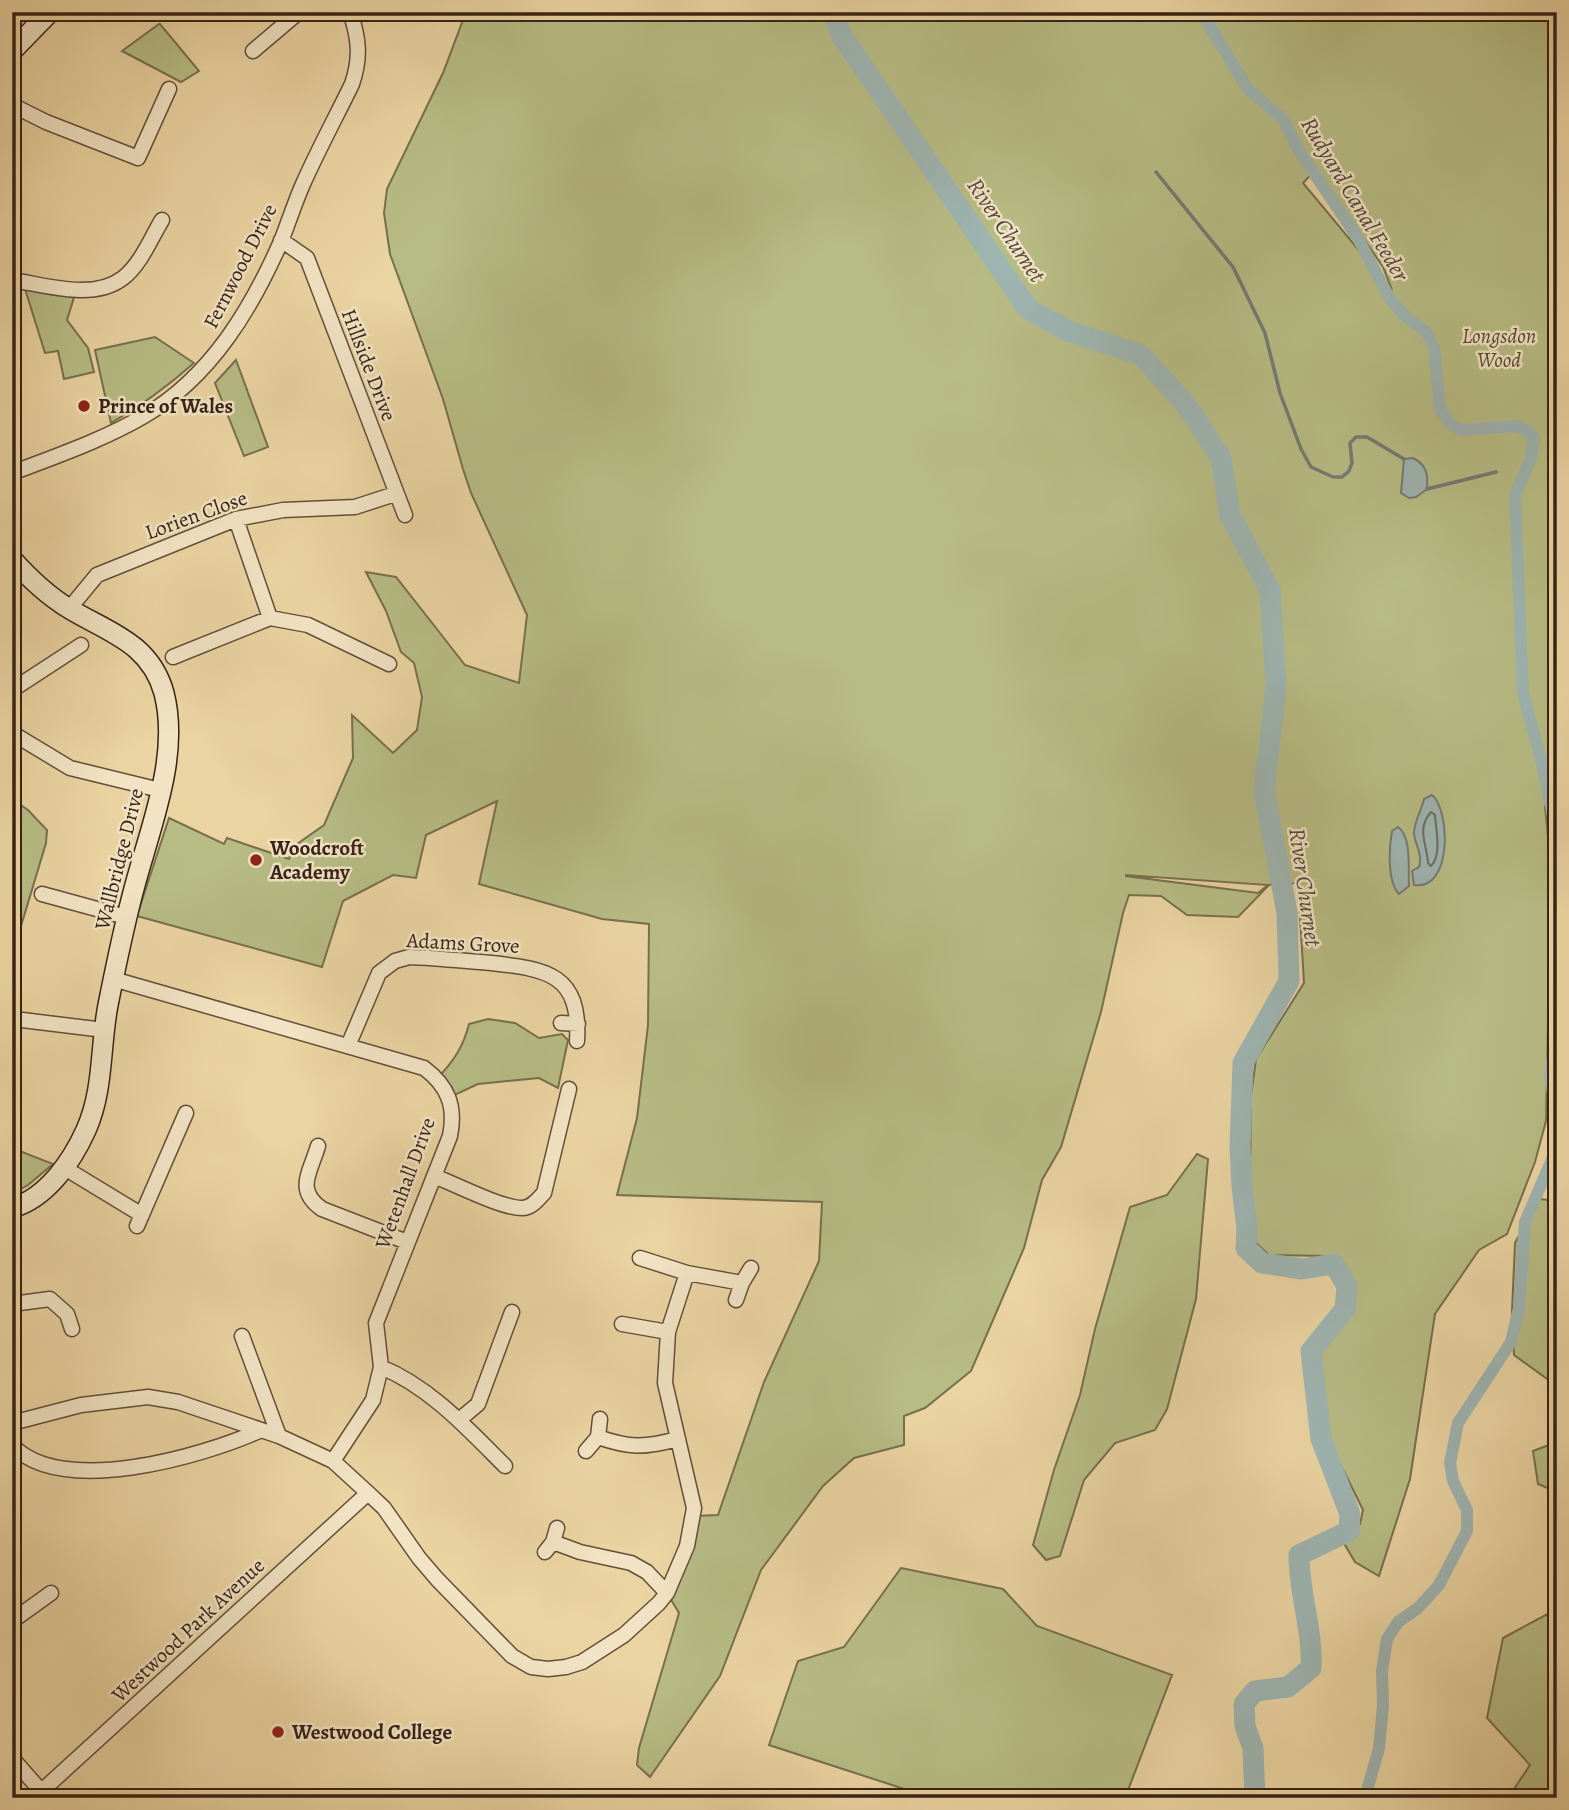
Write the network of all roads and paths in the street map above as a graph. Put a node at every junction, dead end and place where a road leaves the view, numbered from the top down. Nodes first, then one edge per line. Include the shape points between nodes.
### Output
1 (50, 12) edge
2 (299, 12) edge
3 (350, 12) edge
4 (12, 51) edge
5 (253, 51) dead end
6 (169, 89) dead end
7 (12, 105) edge
8 (162, 220) dead end
9 (281, 240) junction
10 (12, 280) edge
11 (12, 473) edge
12 (396, 495) junction
13 (405, 516) dead end
14 (236, 519) junction
15 (12, 559) edge
16 (69, 609) junction
17 (270, 618) junction
18 (81, 645) dead end
19 (173, 657) dead end
20 (389, 664) dead end
21 (12, 690) edge
22 (12, 733) edge
23 (160, 790) junction
24 (42, 894) dead end
25 (126, 917) junction
26 (113, 979) junction
27 (14, 1016) edge
28 (561, 1023) dead end
29 (578, 1024) junction
30 (104, 1030) junction
31 (577, 1041) dead end
32 (348, 1045) junction
33 (569, 1089) dead end
34 (186, 1113) dead end
35 (318, 1146) dead end
36 (64, 1167) junction
37 (434, 1176) junction
38 (12, 1209) edge
39 (407, 1242) junction
40 (640, 1258) dead end
41 (751, 1268) dead end
42 (687, 1273) junction
43 (742, 1283) junction
44 (736, 1300) dead end
45 (12, 1304) edge
46 (512, 1312) dead end
47 (622, 1324) dead end
48 (72, 1329) dead end
49 (668, 1332) junction
50 (242, 1336) dead end
51 (381, 1367) junction
52 (600, 1419) dead end
53 (459, 1420) junction
54 (12, 1423) edge
55 (259, 1431) junction
56 (279, 1436) junction
57 (598, 1437) junction
58 (677, 1439) junction
59 (12, 1445) edge
60 (586, 1451) dead end
61 (333, 1461) junction
62 (505, 1466) dead end
63 (368, 1493) junction
64 (552, 1541) dead end
65 (51, 1593) dead end
66 (667, 1593) junction
67 (12, 1620) edge
68 (12, 1758) edge
69 (37, 1795) edge

1 - 4 street
2 - 5 street
3 - 9 street, Fernwood Drive via 359,47 358,66
6 - 7 street via 138,158
8 - 10 street via 134,268 111,285 83,290
9 - 11 street, Fernwood Drive via 228,340 180,390 145,416 111,433
9 - 12 street, Hillside Drive via 307,258
12 - 13 street, Hillside Drive
12 - 14 street, Lorien Close via 355,507 283,510
14 - 16 street, Lorien Close via 97,575
14 - 17 street
15 - 16 street, Wallbridge Drive
16 - 23 street, Wallbridge Drive via 130,643 155,670 168,726
17 - 19 street
17 - 20 street via 308,625
18 - 21 street
22 - 23 street via 69,768
23 - 25 street, Wallbridge Drive
24 - 25 street
25 - 26 street, Wallbridge Drive
26 - 30 street, Wallbridge Drive
26 - 32 street, Wetenhall Drive
27 - 30 street
28 - 29 street
29 - 31 street, Adams Grove
29 - 32 street, Adams Grove via 572,995 541,971 409,957 379,973
30 - 36 street, Wallbridge Drive via 94,1109
32 - 37 street, Wetenhall Drive via 424,1068 442,1084 453,1122
33 - 37 street via 544,1193 532,1205 508,1205
34 - 36 street via 139,1221
35 - 39 street via 305,1184 311,1201
36 - 38 street, Wallbridge Drive via 44,1191
37 - 39 street, Wetenhall Drive
39 - 51 street, Wetenhall Drive via 376,1323
40 - 42 street
41 - 43 street
42 - 43 street
42 - 49 street
43 - 44 street
45 - 48 street via 50,1299 67,1314
46 - 53 street via 478,1404
47 - 49 street
49 - 58 street via 664,1383
50 - 56 street
51 - 53 street
51 - 61 street, Wetenhall Drive via 373,1400
52 - 57 street
53 - 62 street
54 - 55 street via 81,1405 148,1397 178,1402
55 - 56 street
55 - 59 street via 168,1462 84,1470 51,1467
56 - 61 street
57 - 58 street via 632,1447
57 - 60 street
58 - 66 street via 694,1508 687,1546
61 - 63 street
63 - 66 street via 437,1579 512,1656 531,1667 548,1669 583,1662 624,1635
63 - 69 street, Westwood Park Avenue
64 - 66 street via 631,1563
65 - 67 street
68 - 69 street

